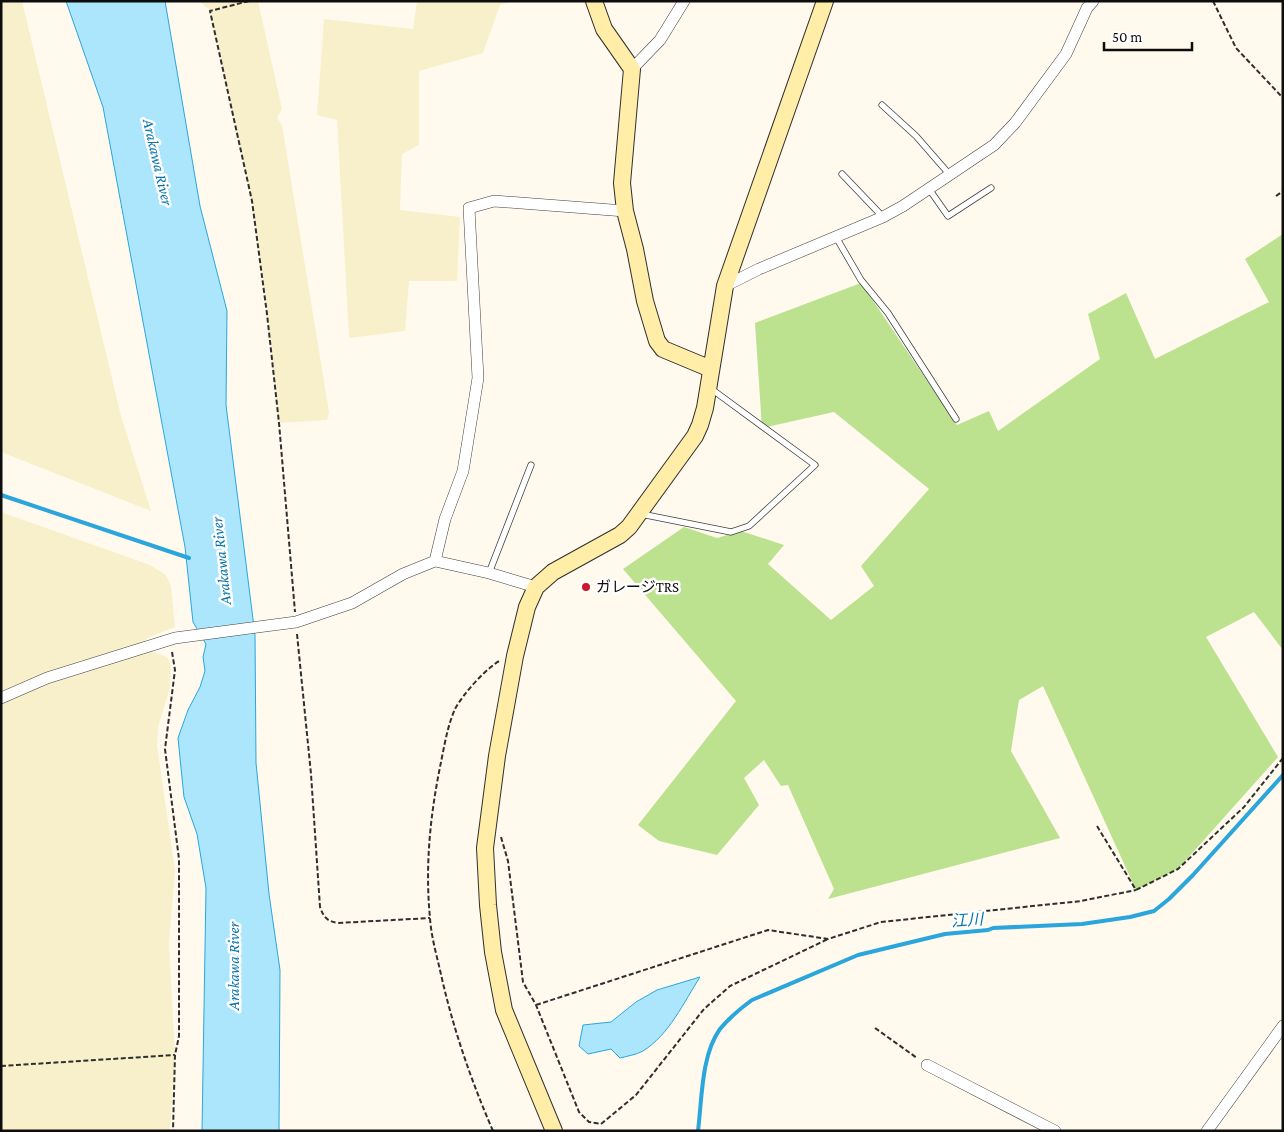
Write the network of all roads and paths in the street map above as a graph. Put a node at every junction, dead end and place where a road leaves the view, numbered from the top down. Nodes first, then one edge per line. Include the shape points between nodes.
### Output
1 (249, 1) edge
2 (594, 1) edge
3 (684, 1) edge
4 (1212, 1) edge
5 (823, 2) edge
6 (1089, 4) edge
7 (632, 69) junction
8 (1283, 98) edge
9 (882, 105) dead end
10 (842, 174) dead end
11 (950, 175) junction
12 (991, 188) dead end
13 (929, 189) junction
14 (1283, 192) edge
15 (1276, 196) dead end
16 (625, 211) junction
17 (883, 217) junction
18 (836, 236) junction
19 (725, 286) junction
20 (711, 369) junction
21 (709, 387) junction
22 (956, 419) dead end
23 (531, 465) dead end
24 (639, 514) junction
25 (435, 561) junction
26 (489, 573) junction
27 (536, 587) junction
28 (296, 622) junction
29 (173, 639) junction
30 (515, 656) junction
31 (1, 698) edge
32 (1283, 758) edge
33 (1097, 826) dead end
34 (501, 836) dead end
35 (1136, 890) junction
36 (430, 918) junction
37 (828, 939) junction
38 (536, 1005) junction
39 (1283, 1026) edge
40 (875, 1028) dead end
41 (175, 1055) junction
42 (927, 1065) joint
43 (1, 1066) edge
44 (173, 1131) edge
45 (493, 1131) edge
46 (554, 1131) edge
47 (1055, 1131) edge
48 (1206, 1131) edge

1 - 28 path via 210,11 252,201 279,423
2 - 7 street via 604,28
3 - 7 street via 660,40
4 - 8 path via 1236,48
5 - 19 street
6 - 11 street via 1066,54 1015,123 994,145
7 - 16 street via 622,182
9 - 11 lane via 916,136
10 - 17 lane
11 - 13 street
12 - 13 lane via 948,216
13 - 17 street
14 - 15 path
16 - 20 street via 657,341 663,349
16 - 25 street via 494,201 469,208 478,378 463,471 445,519
17 - 18 street
18 - 19 street
18 - 22 lane via 861,280 888,313
19 - 20 street
20 - 21 street
21 - 24 street via 695,436
21 - 24 lane via 815,465 748,526 731,532
23 - 26 lane
24 - 27 street via 620,535 553,572
25 - 26 street
25 - 28 street via 403,574 352,603
26 - 27 street
27 - 30 street via 527,607
28 - 29 street
28 - 36 path via 323,916 338,923
29 - 31 street via 47,678
29 - 41 path via 175,670 165,749 179,859 179,1036
30 - 36 path via 500,660 480,676 456,708 446,738 428,842
30 - 46 street via 485,848 488,905 504,1010
32 - 35 path via 1244,806 1178,869
33 - 35 path
34 - 38 path via 508,861 522,982
35 - 37 path via 1081,901 881,922
36 - 45 path via 450,1015 473,1087
37 - 38 path via 768,930
37 - 38 path via 730,986 704,1009 636,1095 601,1124 589,1122 580,1112
39 - 48 street
40 - 42 path
41 - 43 path
41 - 44 path
42 - 47 street

